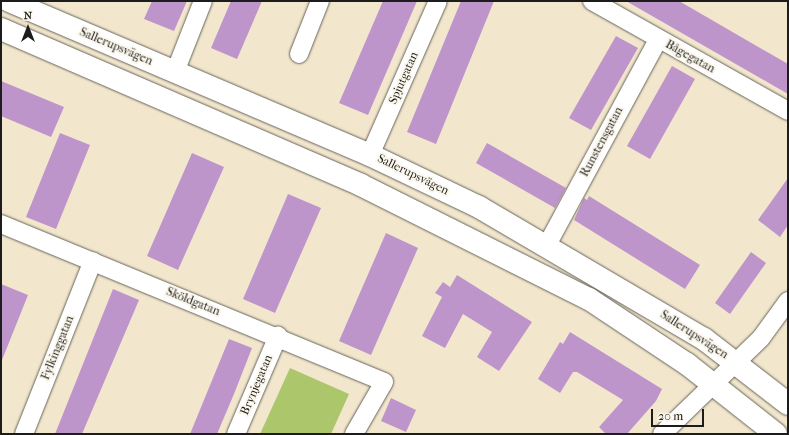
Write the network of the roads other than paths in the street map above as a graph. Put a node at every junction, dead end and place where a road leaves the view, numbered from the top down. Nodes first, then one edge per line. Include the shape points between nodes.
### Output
1 (8, 1) edge
2 (203, 1) edge
3 (320, 1) edge
4 (438, 1) edge
5 (592, 1) edge
6 (1, 28) edge
7 (658, 40) junction
8 (299, 54) dead end
9 (175, 72) junction
10 (788, 111) edge
11 (370, 155) junction
12 (1, 224) edge
13 (547, 245) junction
14 (93, 261) junction
15 (788, 301) edge
16 (278, 336) junction
17 (736, 363) junction
18 (714, 385) junction
19 (788, 404) edge
20 (24, 434) edge
21 (236, 434) edge
22 (354, 434) edge
23 (662, 434) edge
24 (776, 434) edge

1 - 9 main road, Sallerupsvägen
2 - 9 street
3 - 8 street
4 - 11 street, Spjutgatan
5 - 7 street, Bågegatan
6 - 18 main road via 360,184 458,232 589,299
7 - 10 street, Bågegatan
7 - 13 street, Runstensgatan
9 - 11 main road, Sallerupsvägen
11 - 13 main road, Sallerupsvägen via 480,207
12 - 14 street, Sköldgatan
13 - 17 main road, Sallerupsvägen via 704,339
14 - 16 street, Sköldgatan
14 - 20 street, Fylkinggatan
15 - 17 street via 761,338
16 - 21 street, Brynjegatan
16 - 22 street, Sköldgatan via 384,382
17 - 18 street
17 - 19 main road, Sallerupsvägen
18 - 23 street
18 - 24 main road

